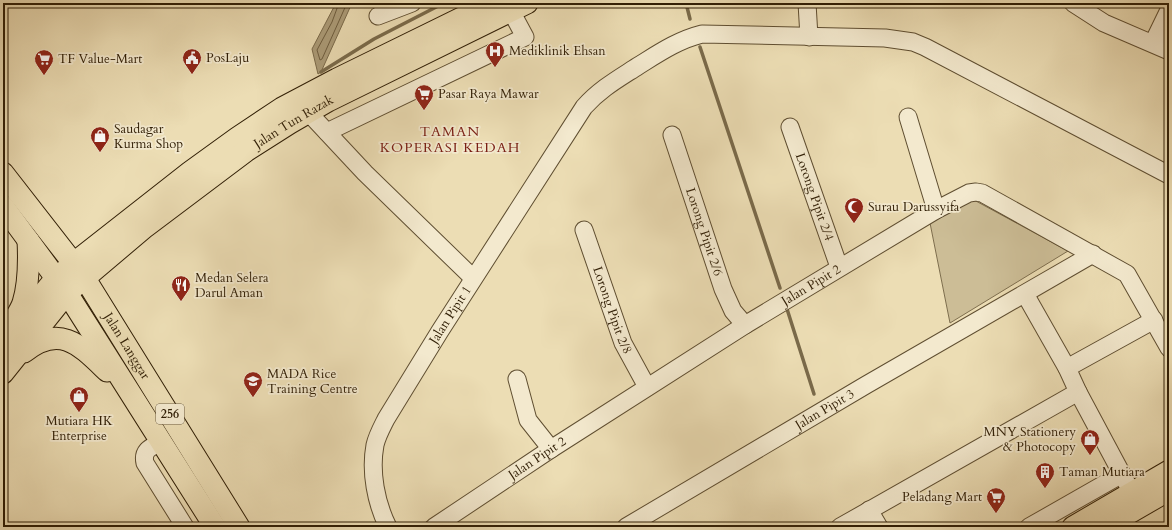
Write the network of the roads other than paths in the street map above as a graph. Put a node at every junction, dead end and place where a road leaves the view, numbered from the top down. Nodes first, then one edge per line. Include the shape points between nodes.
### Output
1 (412, 3) edge
2 (806, 3) edge
3 (1073, 3) edge
4 (510, 6) edge
5 (1169, 10) edge
6 (378, 16) dead end
7 (809, 37) junction
8 (1153, 43) junction
9 (1169, 51) edge
10 (308, 112) junction
11 (908, 117) dead end
12 (790, 127) dead end
13 (327, 132) junction
14 (672, 135) dead end
15 (3, 173) edge
16 (1169, 175) edge
17 (3, 206) edge
18 (936, 210) junction
19 (584, 230) dead end
20 (28, 240) junction
21 (1093, 254) junction
22 (840, 267) junction
23 (79, 270) junction
24 (474, 278) junction
25 (61, 286) junction
26 (1025, 294) junction
27 (1154, 320) junction
28 (745, 325) junction
29 (1169, 348) edge
30 (6, 354) edge
31 (1067, 368) junction
32 (517, 379) dead end
33 (647, 387) junction
34 (1078, 392) junction
35 (132, 396) junction
36 (161, 442) junction
37 (551, 449) junction
38 (1169, 471) edge
39 (1122, 474) junction
40 (1169, 490) edge
41 (1132, 494) junction
42 (869, 510) junction
43 (633, 525) edge
44 (185, 527) edge
45 (215, 527) edge
46 (239, 527) edge
47 (388, 527) edge
48 (434, 527) edge
49 (840, 527) edge
50 (879, 527) edge
51 (1029, 527) edge
52 (1073, 527) edge
53 (1105, 527) edge

1 - 6 street
2 - 7 street
3 - 8 street via 1104,23
4 - 10 main road, Jalan Tun Razak
4 - 13 street via 525,37
4 - 23 main road, Jalan Tun Razak via 357,69 282,108 190,172
5 - 8 street
7 - 16 street, Jalan Pipit 1 via 885,38 913,42
7 - 24 street, Jalan Pipit 1 via 702,34 670,46 606,86 594,95 578,117
8 - 9 street
10 - 13 street
10 - 23 main road, Jalan Tun Razak via 246,151 145,227
11 - 18 street
12 - 22 street, Lorong Pipit 2/4
13 - 24 street via 365,173
14 - 28 street, Lorong Pipit 2/6 via 723,289 733,311
15 - 23 main road, Jalan Langgar / 256
17 - 20 main road, Jalan Langgar / 256
18 - 21 street, Jalan Pipit 2 via 969,193 982,193
18 - 22 street, Jalan Pipit 2
19 - 33 street, Lorong Pipit 2/8 via 624,343
20 - 25 main road, Jalan Langgar / 256
20 - 30 main road via 28,272 23,303
21 - 26 street, Jalan Pipit 3
21 - 27 street, Jalan Pipit 2 via 1127,274
22 - 28 street, Jalan Pipit 2
23 - 25 main road
23 - 46 main road, Jalan Langgar / 256
24 - 47 street, Jalan Pipit 1 via 390,412 375,445 375,491
25 - 30 main road
25 - 35 main road, Jalan Langgar / 256
26 - 31 street
26 - 43 street, Jalan Pipit 3 via 866,385
27 - 29 street, Jalan Pipit 2
27 - 31 street
28 - 33 street, Jalan Pipit 2
30 - 35 main road via 44,339 66,339 89,354
31 - 34 street
32 - 37 street via 528,420
33 - 37 street, Jalan Pipit 2
34 - 39 street
34 - 42 street
35 - 36 main road, Jalan Langgar / 256
36 - 44 street via 146,451 145,463
36 - 45 main road, Jalan Langgar / 256
37 - 48 street, Jalan Pipit 2
38 - 41 main road
39 - 41 street
39 - 51 street
40 - 53 main road
41 - 52 main road
42 - 49 street
42 - 50 street

